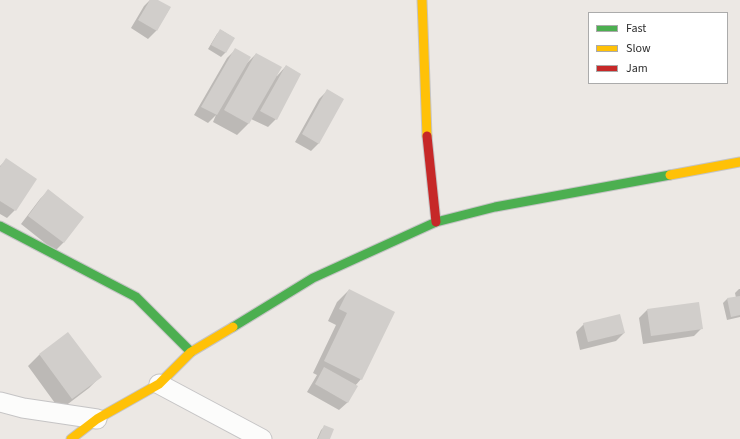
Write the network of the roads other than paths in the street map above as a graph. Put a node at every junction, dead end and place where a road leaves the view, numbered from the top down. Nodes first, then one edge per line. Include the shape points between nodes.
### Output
1 (422, 0) edge
2 (740, 162) edge
3 (436, 222) junction
4 (0, 226) edge
5 (191, 352) junction
6 (159, 384) junction
7 (0, 402) edge
8 (23, 408) junction
9 (0, 414) edge
10 (97, 419) junction
11 (71, 439) edge
12 (262, 439) edge

1 - 3 main road via 427,139
2 - 3 main road via 495,207
3 - 5 main road via 313,278
4 - 5 main road via 136,297
5 - 6 main road
6 - 10 main road
6 - 12 street
7 - 8 street
8 - 9 street
8 - 10 street
10 - 11 main road

